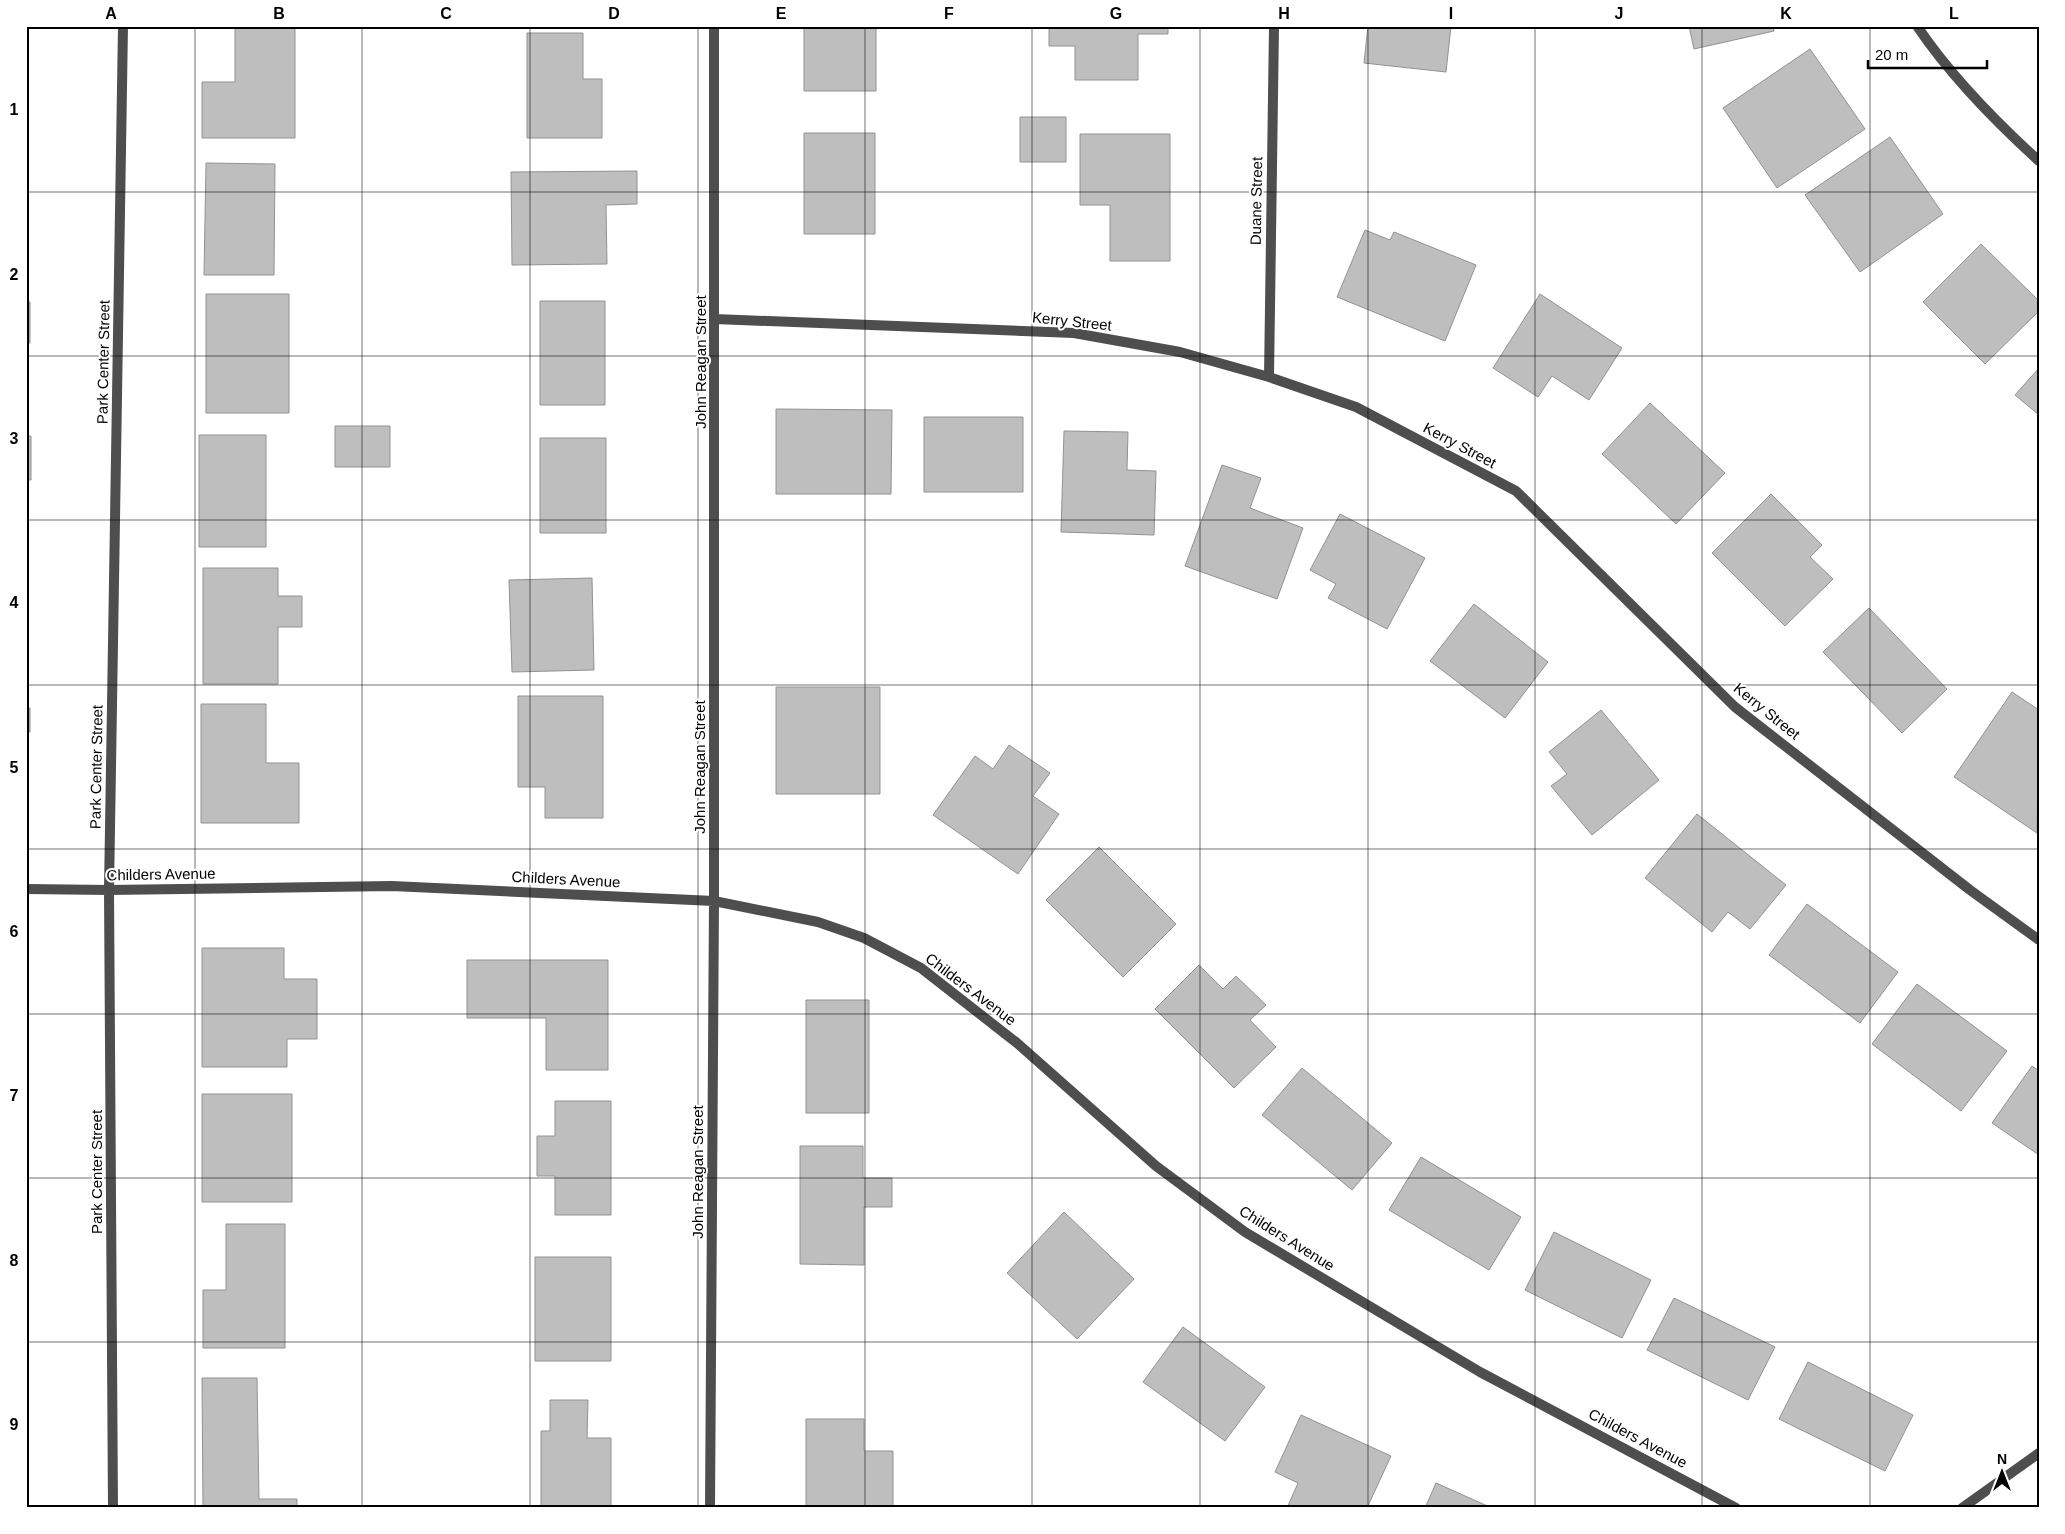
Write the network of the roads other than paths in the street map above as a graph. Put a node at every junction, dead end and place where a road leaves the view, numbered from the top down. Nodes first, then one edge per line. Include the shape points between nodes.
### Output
1 (123, 26) edge
2 (714, 26) edge
3 (1274, 26) edge
4 (1917, 26) edge
5 (2039, 161) edge
6 (715, 320) junction
7 (1269, 377) junction
8 (26, 889) edge
9 (110, 890) junction
10 (714, 901) junction
11 (2039, 940) edge
12 (2039, 1453) edge
13 (113, 1508) edge
14 (710, 1508) edge
15 (1736, 1508) edge
16 (1962, 1508) edge

1 - 9 street, Park Center Street
2 - 6 street, John Reagan Street
3 - 7 street, Duane Street
4 - 5 street via 2003,128
6 - 7 street, Kerry Street via 1074,333 1180,352
6 - 10 street, John Reagan Street
7 - 11 street, Kerry Street via 1356,407 1516,491 1735,706
8 - 9 street, Childers Avenue
9 - 10 street, Childers Avenue via 392,886
9 - 13 street, Park Center Street
10 - 14 street, John Reagan Street
10 - 15 street, Childers Avenue via 818,922 864,938 921,968 1017,1043 1156,1166 1245,1232 1480,1372
12 - 16 street

